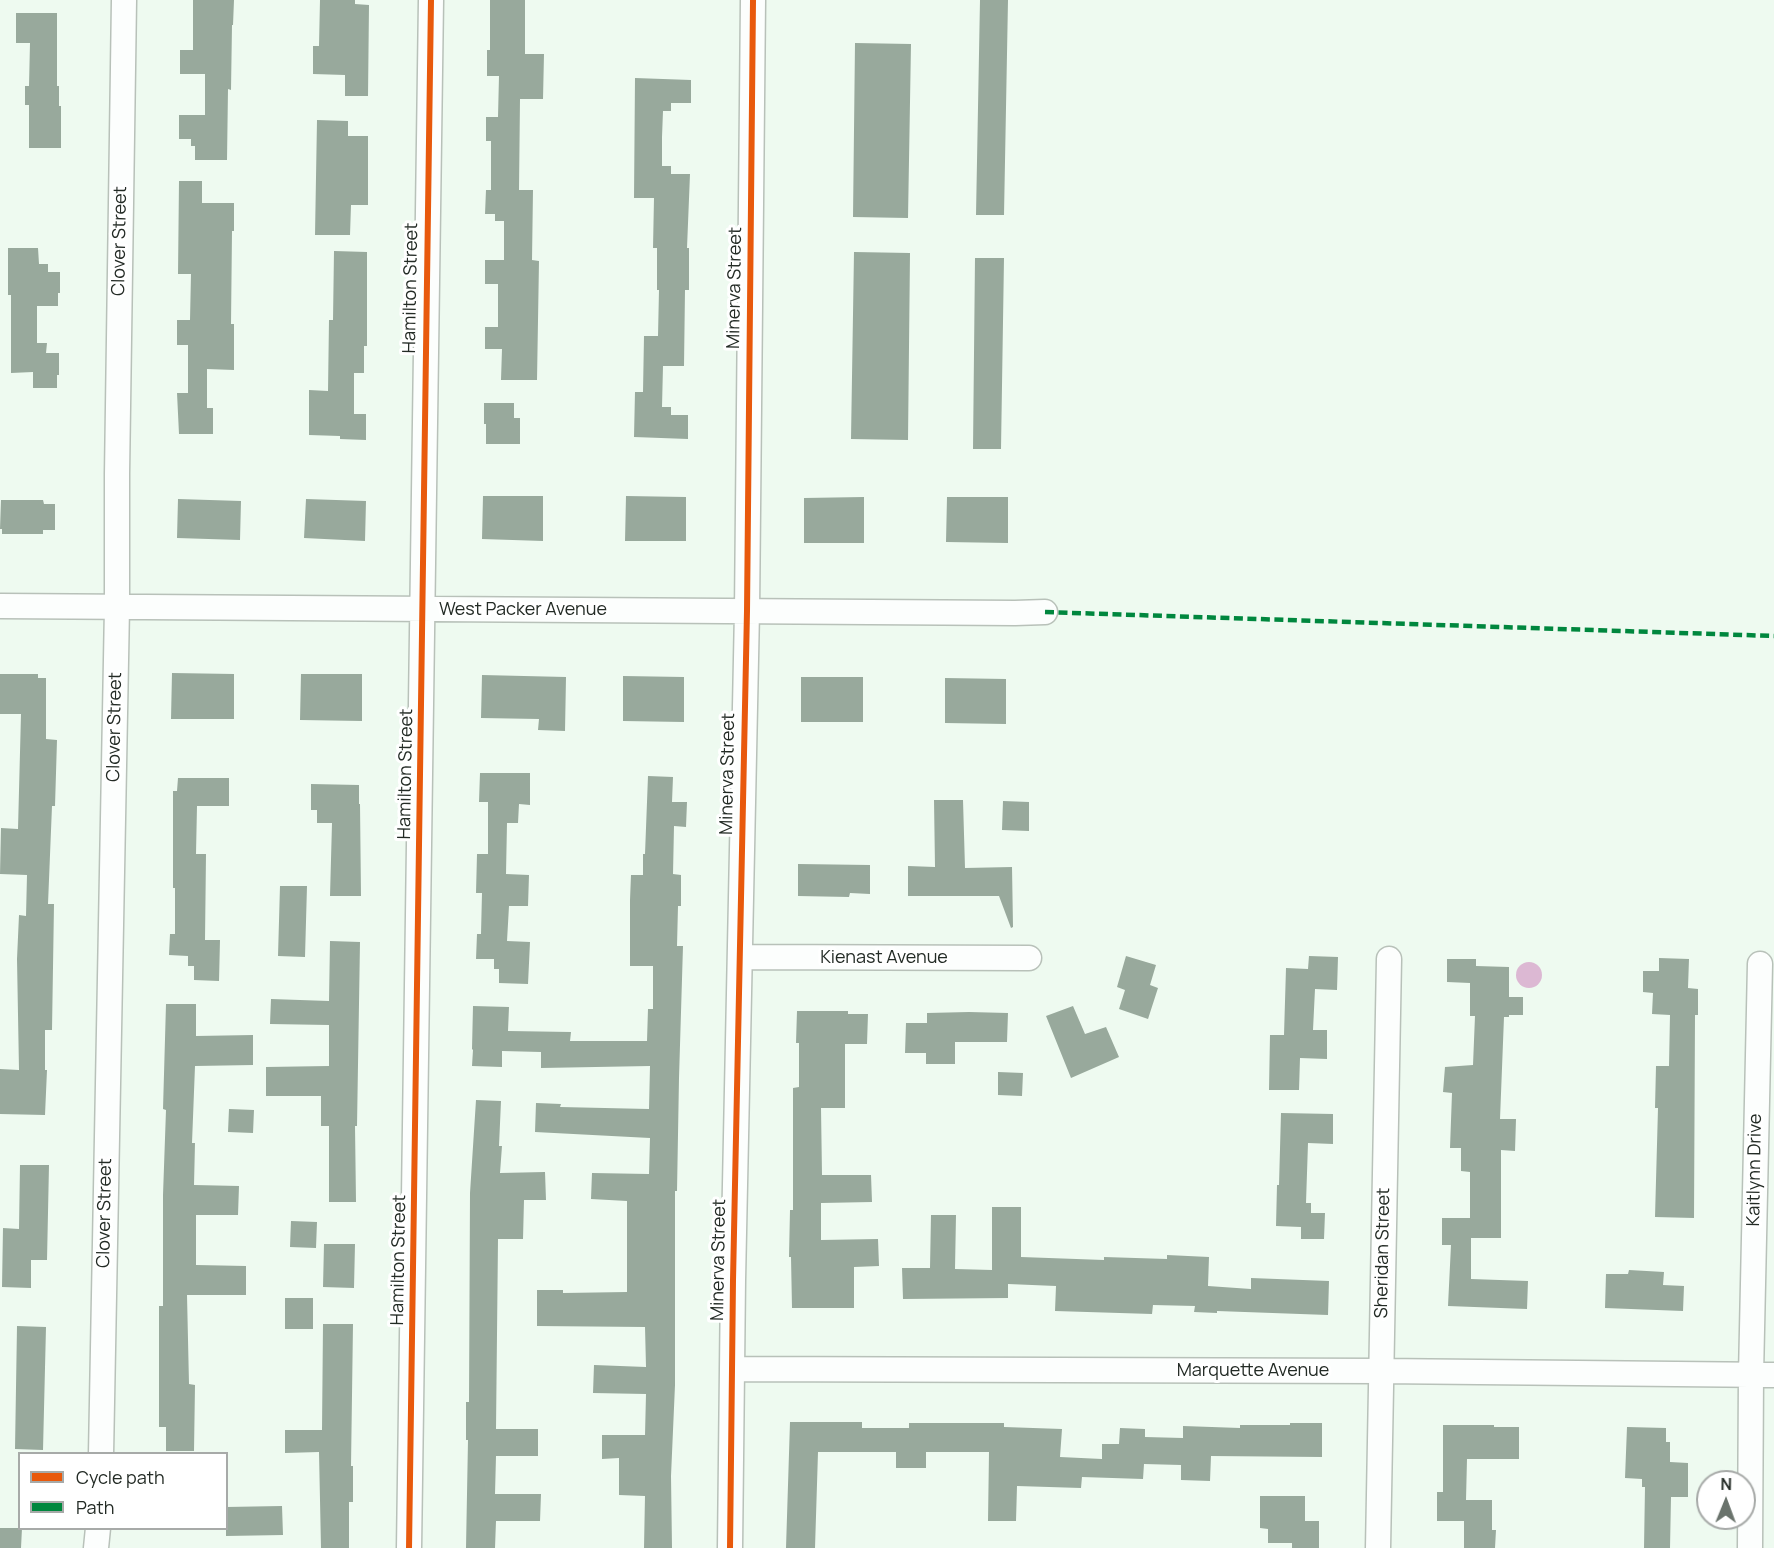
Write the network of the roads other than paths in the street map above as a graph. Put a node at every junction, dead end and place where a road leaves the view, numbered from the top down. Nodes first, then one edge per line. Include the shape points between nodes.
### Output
1 (124, 0) edge
2 (431, 0) edge
3 (753, 0) edge
4 (0, 606) edge
5 (117, 607) junction
6 (423, 609) junction
7 (747, 611) junction
8 (1045, 612) dead end
9 (740, 957) junction
10 (1029, 958) dead end
11 (1389, 959) dead end
12 (1760, 964) dead end
13 (733, 1369) junction
14 (1381, 1371) junction
15 (1763, 1375) edge
16 (101, 1452) edge
17 (98, 1530) edge
18 (96, 1548) edge
19 (409, 1548) edge
20 (730, 1548) edge
21 (1378, 1548) edge
22 (1750, 1548) edge

1 - 5 street, Clover Street
2 - 6 street, Hamilton Street
3 - 7 street, Minerva Street
4 - 5 street, West Packer Avenue
5 - 6 street, West Packer Avenue
5 - 16 street, Clover Street
6 - 7 street, West Packer Avenue
6 - 19 street, Hamilton Street
7 - 8 street, West Packer Avenue
7 - 9 street, Minerva Street
9 - 10 street, Kienast Avenue
9 - 13 street, Minerva Street
11 - 14 street, Sheridan Street
12 - 15 street, Kaitlynn Drive
13 - 14 street, Marquette Avenue
13 - 20 street, Minerva Street
14 - 15 street, Marquette Avenue
14 - 21 street, Sheridan Street
15 - 22 street, Kaitlynn Drive
17 - 18 street

